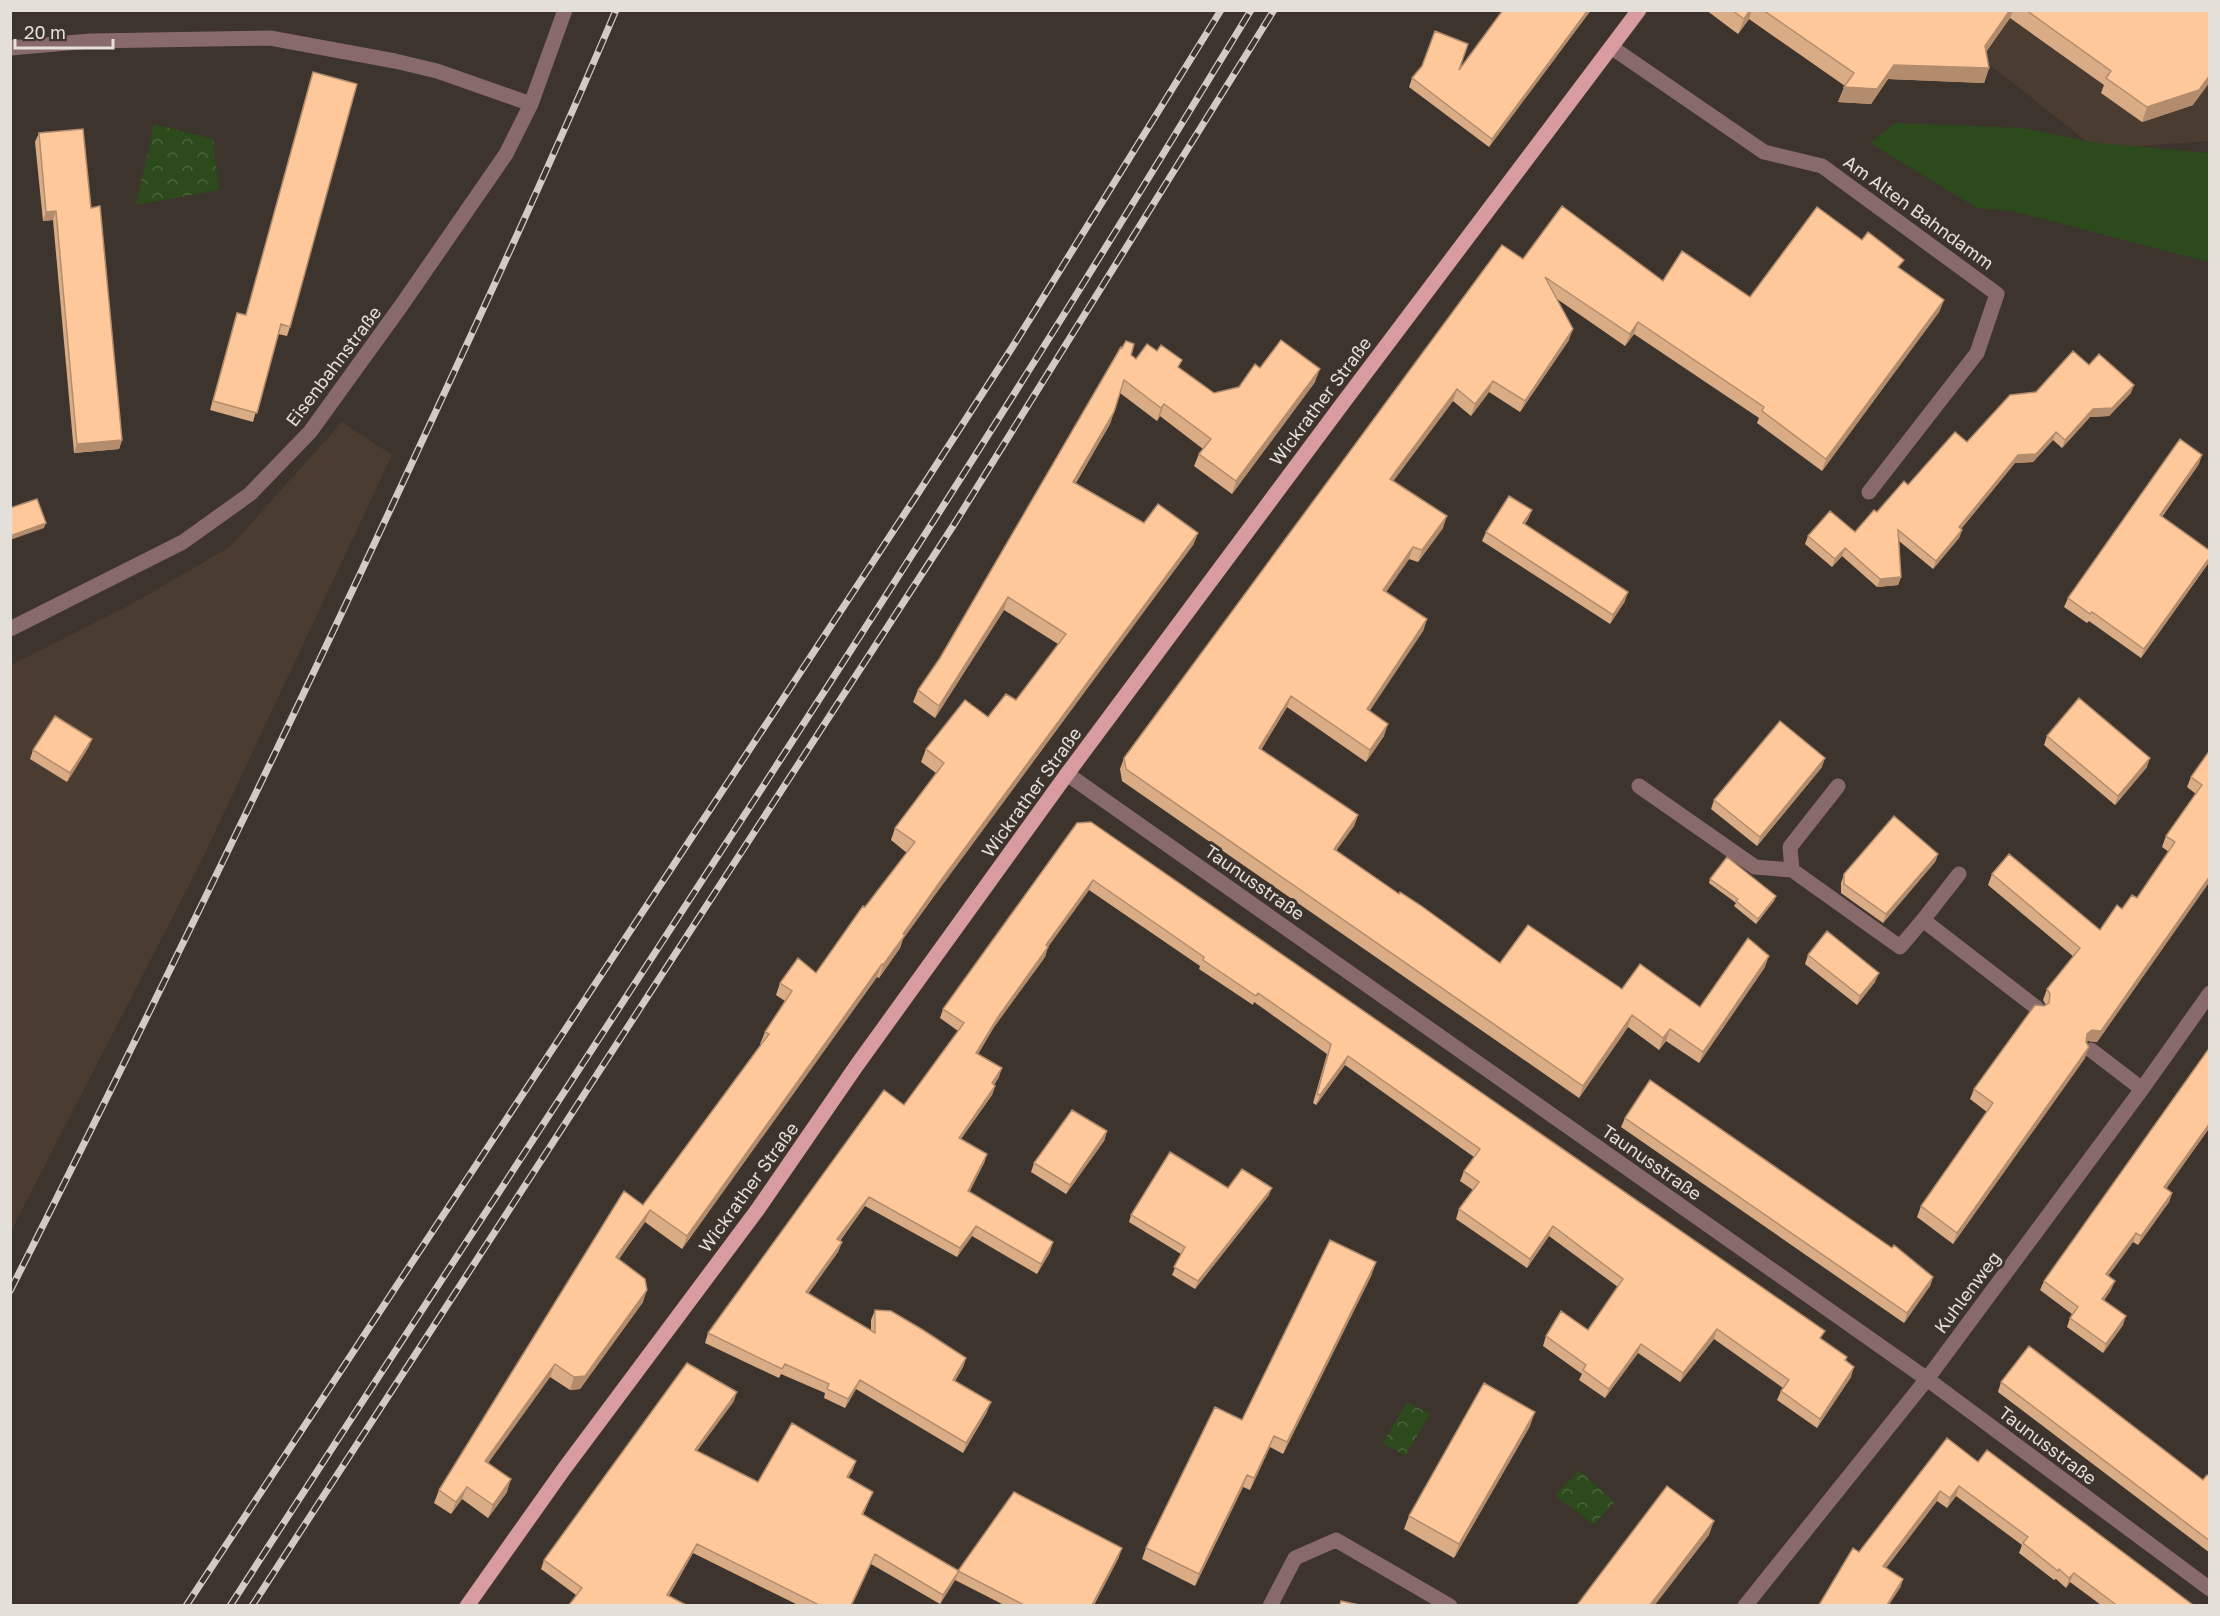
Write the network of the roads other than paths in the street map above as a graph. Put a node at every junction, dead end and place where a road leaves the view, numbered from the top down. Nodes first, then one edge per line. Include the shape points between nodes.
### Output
1 (565, 10) edge
2 (1639, 10) edge
3 (1611, 47) junction
4 (10, 48) edge
5 (531, 104) junction
6 (1869, 492) dead end
7 (10, 629) edge
8 (1067, 774) junction
9 (1639, 786) dead end
10 (1838, 786) dead end
11 (1792, 870) junction
12 (1959, 874) dead end
13 (1923, 920) junction
14 (2210, 993) edge
15 (2037, 1008) edge
16 (2091, 1050) edge
17 (2142, 1089) junction
18 (1927, 1379) junction
19 (2210, 1589) edge
20 (467, 1605) edge
21 (1270, 1605) edge
22 (1450, 1605) edge
23 (1745, 1605) edge

1 - 5 street, Eisenbahnstraße
2 - 3 main road, Wickrather Straße
3 - 6 street, Am Alten Bahndamm via 1764,152 1821,166 1997,294 1977,353
3 - 8 main road, Wickrather Straße
4 - 5 street via 90,41 270,38 395,60
5 - 7 street, Eisenbahnstraße via 506,154 401,306 310,432 250,494 183,542
8 - 18 street, Taunusstraße
8 - 20 main road, Wickrather Straße via 758,1209
9 - 11 street via 1755,867
10 - 11 street via 1790,847
11 - 13 street via 1900,946
12 - 13 street
13 - 15 street
14 - 17 street, Kuhlenweg
16 - 17 street
17 - 18 street, Kuhlenweg
18 - 19 street, Taunusstraße
18 - 23 street, Kuhlenweg
21 - 22 street via 1295,1558 1336,1540

